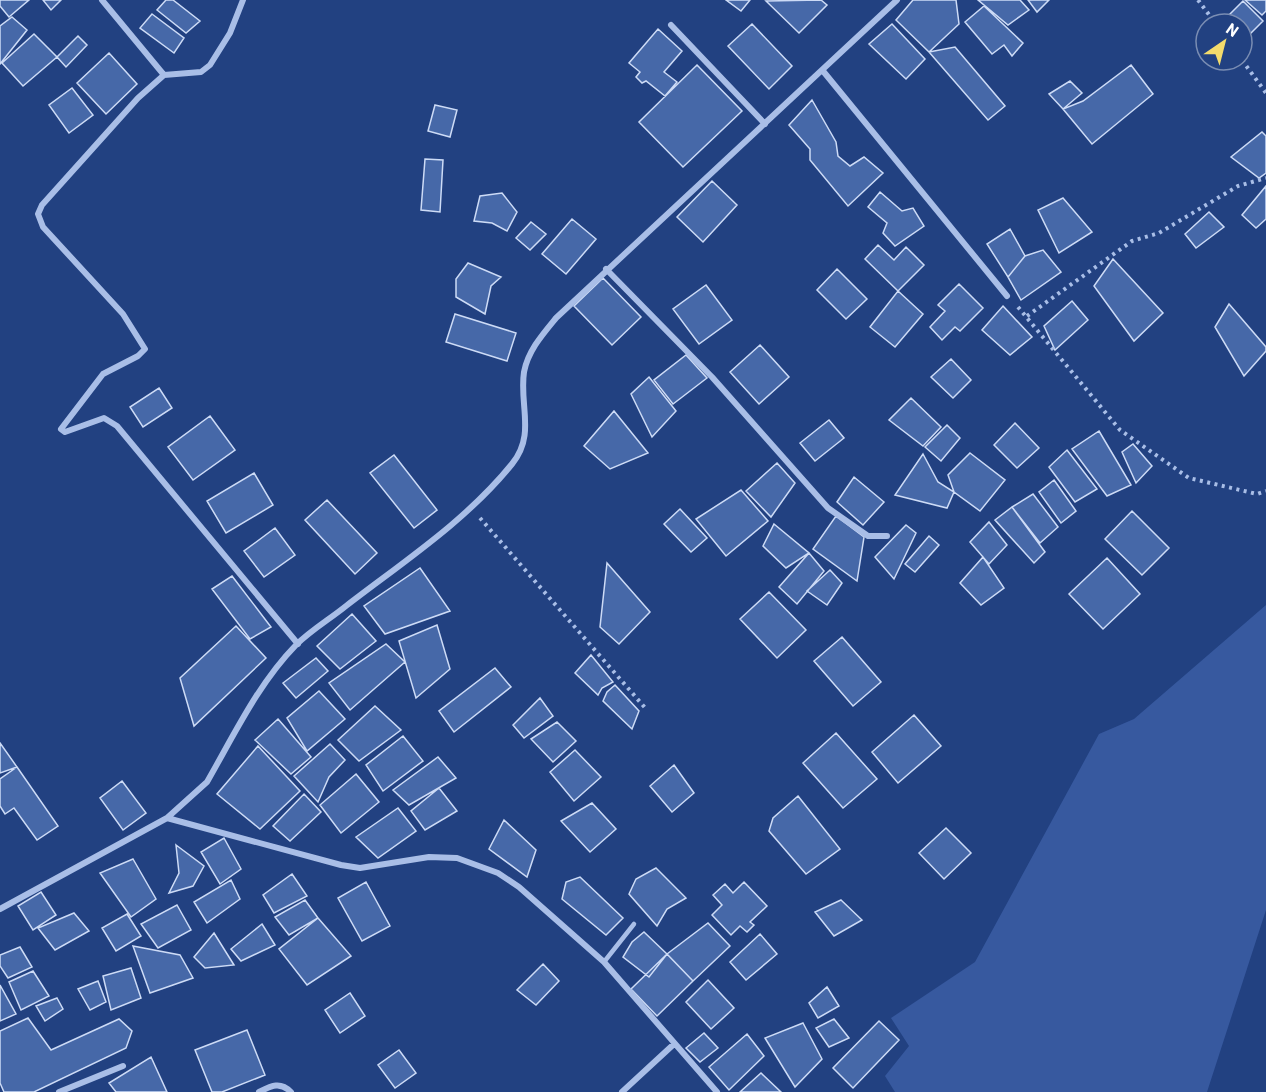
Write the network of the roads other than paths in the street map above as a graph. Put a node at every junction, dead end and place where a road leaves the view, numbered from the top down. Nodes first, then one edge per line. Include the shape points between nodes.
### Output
1 (102, 0) edge
2 (243, 0) edge
3 (897, 0) edge
4 (670, 25) dead end
5 (823, 71) junction
6 (164, 75) junction
7 (765, 124) junction
8 (606, 269) junction
9 (1007, 296) road end
10 (887, 536) dead end
11 (298, 644) junction
12 (167, 818) junction
13 (0, 909) edge
14 (634, 924) dead end
15 (604, 962) junction
16 (674, 1044) junction
17 (123, 1066) dead end
18 (59, 1092) edge
19 (259, 1092) edge
20 (291, 1092) edge
21 (622, 1092) edge
22 (717, 1092) edge

1 - 6 street
2 - 6 street via 230,33 210,65 201,72
3 - 5 street
4 - 7 street
5 - 7 street
5 - 9 street
6 - 11 street via 138,98 38,214 56,242 123,314 145,349 103,374 61,429 65,432 104,418 117,426
7 - 8 street
8 - 10 street via 712,377 828,508 868,536
8 - 11 street via 555,318 533,347 522,394 527,420 525,441 514,462 472,509
11 - 12 street via 272,673 207,782
12 - 13 street
12 - 15 street via 360,868 429,857 479,864 519,887
14 - 15 lane
15 - 16 street
16 - 21 street
16 - 22 street
17 - 18 street
19 - 20 street via 276,1084

